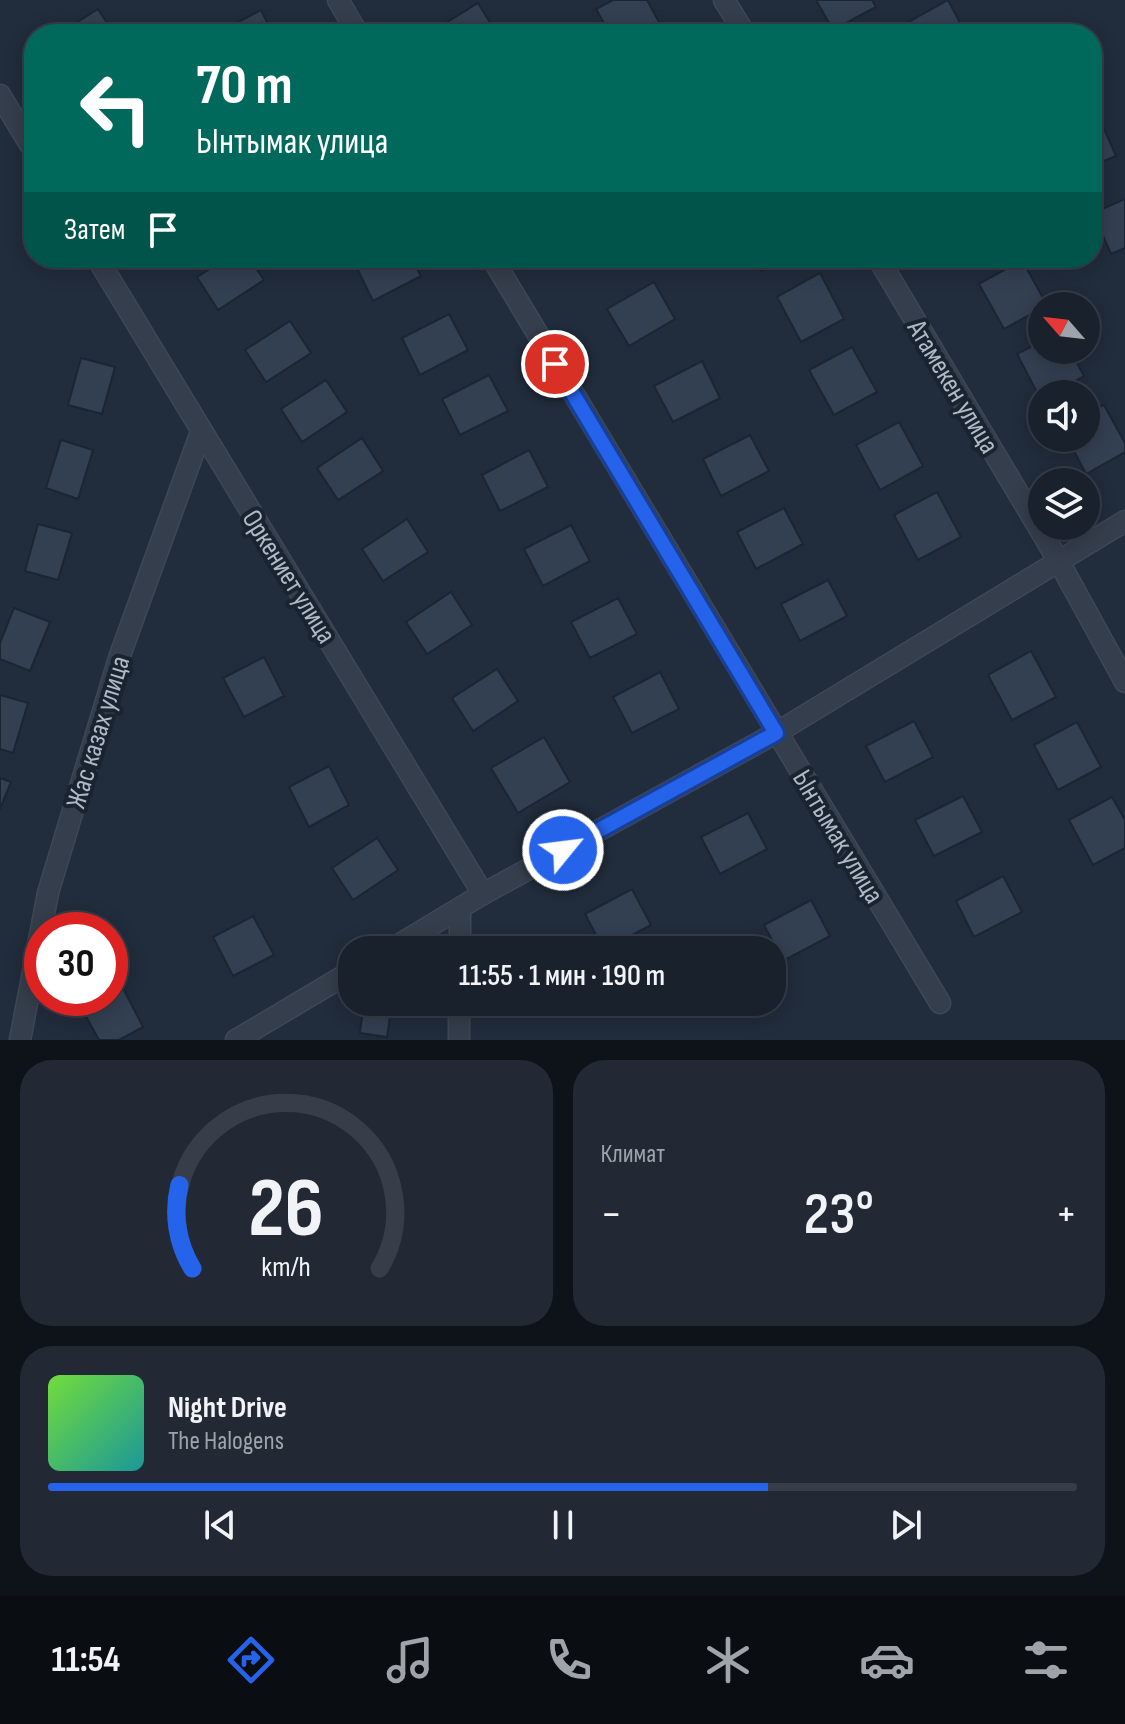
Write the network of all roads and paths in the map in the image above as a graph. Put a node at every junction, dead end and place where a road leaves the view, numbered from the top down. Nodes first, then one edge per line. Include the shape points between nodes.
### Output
1 (338, 0) edge
2 (724, 0) edge
3 (352, 24) edge
4 (739, 24) edge
5 (0, 95) edge
6 (24, 135) edge
7 (103, 268) edge
8 (498, 268) edge
9 (884, 268) edge
10 (201, 432) junction
11 (1125, 521) edge
12 (1058, 560) junction
13 (1125, 682) edge
14 (776, 733) junction
15 (483, 894) junction
16 (460, 910) junction
17 (414, 936) edge
18 (460, 936) edge
19 (338, 979) edge
20 (940, 1003) dead end
21 (459, 1016) edge
22 (20, 1040) edge
23 (236, 1040) edge
24 (459, 1040) edge

1 - 3 street
2 - 4 street
5 - 6 street
7 - 10 street, Оркениет улица
8 - 14 street, Ынтымак улица
9 - 12 street, Атамекен улица
10 - 15 street, Оркениет улица
10 - 22 street, Жас казах улица via 119,658 48,893
11 - 12 street
12 - 13 street, Атамекен улица
12 - 14 street
14 - 15 street
14 - 20 street, Ынтымак улица
15 - 16 street
16 - 17 street
16 - 18 street
19 - 23 street
21 - 24 street

